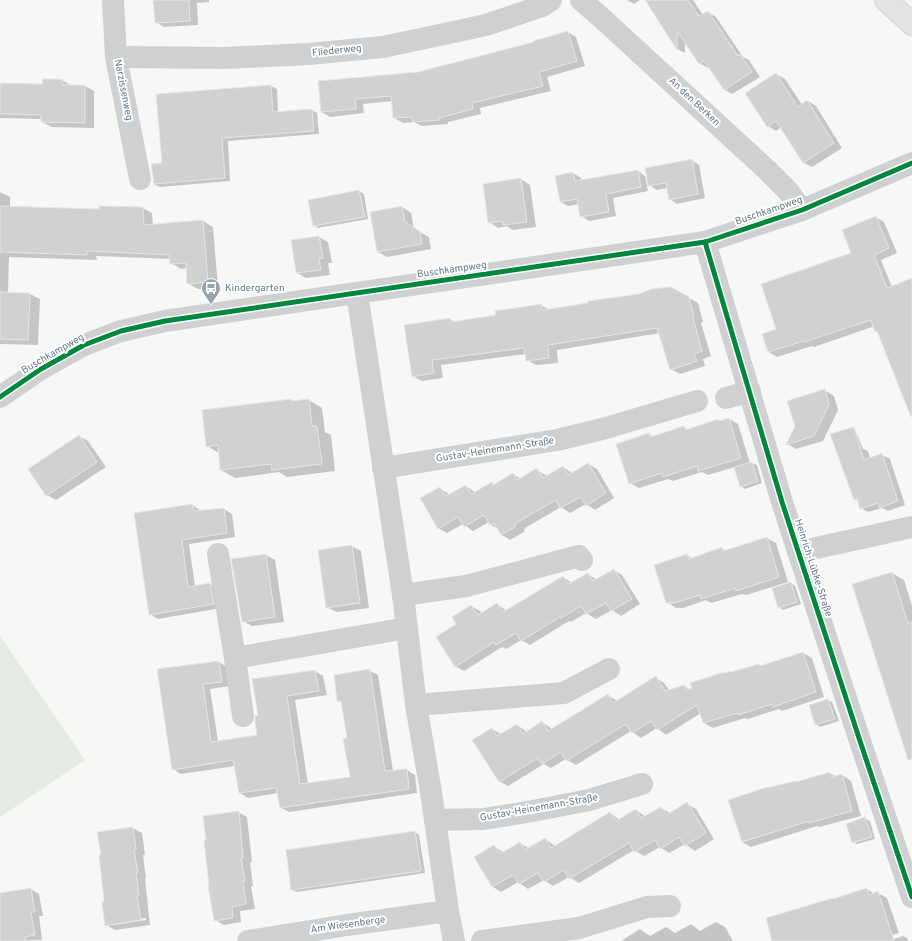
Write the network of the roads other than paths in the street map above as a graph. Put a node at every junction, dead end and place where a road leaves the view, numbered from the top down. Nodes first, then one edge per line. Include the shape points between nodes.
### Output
1 (113, 0) edge
2 (551, 0) edge
3 (581, 0) edge
4 (886, 0) edge
5 (912, 24) edge
6 (116, 57) junction
7 (912, 163) edge
8 (140, 179) dead end
9 (802, 210) junction
10 (705, 242) junction
11 (357, 293) junction
12 (750, 391) junction
13 (0, 397) edge
14 (726, 398) dead end
15 (697, 401) dead end
16 (383, 468) junction
17 (912, 527) edge
18 (798, 552) junction
19 (218, 554) dead end
20 (582, 560) dead end
21 (403, 595) junction
22 (407, 628) junction
23 (235, 658) junction
24 (609, 669) dead end
25 (416, 705) junction
26 (243, 716) dead end
27 (642, 784) dead end
28 (435, 820) junction
29 (912, 897) edge
30 (670, 906) dead end
31 (448, 911) junction
32 (248, 941) edge
33 (454, 941) edge
34 (482, 941) edge

1 - 6 street, Narzissenweg
2 - 6 street, Fliederweg via 542,6 486,25 383,47 225,58
3 - 9 street, An den Berken via 767,170
4 - 5 main road
6 - 8 street, Narzissenweg
7 - 9 street, Buschkampweg
9 - 10 street, Buschkampweg
10 - 11 street, Buschkampweg
10 - 12 street, Heinrich-Lübke-Straße
11 - 13 street, Buschkampweg via 166,321 121,331 84,344
11 - 16 street
12 - 14 street
12 - 18 street, Heinrich-Lübke-Straße
15 - 16 street, Gustav-Heinemann-Straße via 557,440
16 - 21 street
17 - 18 street
18 - 29 street, Heinrich-Lübke-Straße
19 - 23 street
20 - 21 street via 579,556 466,586
21 - 22 street
22 - 23 street
22 - 25 street
23 - 26 street
24 - 25 street via 564,693
25 - 28 street
27 - 28 street, Gustav-Heinemann-Straße via 589,800 533,811 484,819
28 - 31 street
30 - 34 street via 647,907 579,928
31 - 32 street, Am Wiesenberge via 347,924
31 - 33 street

